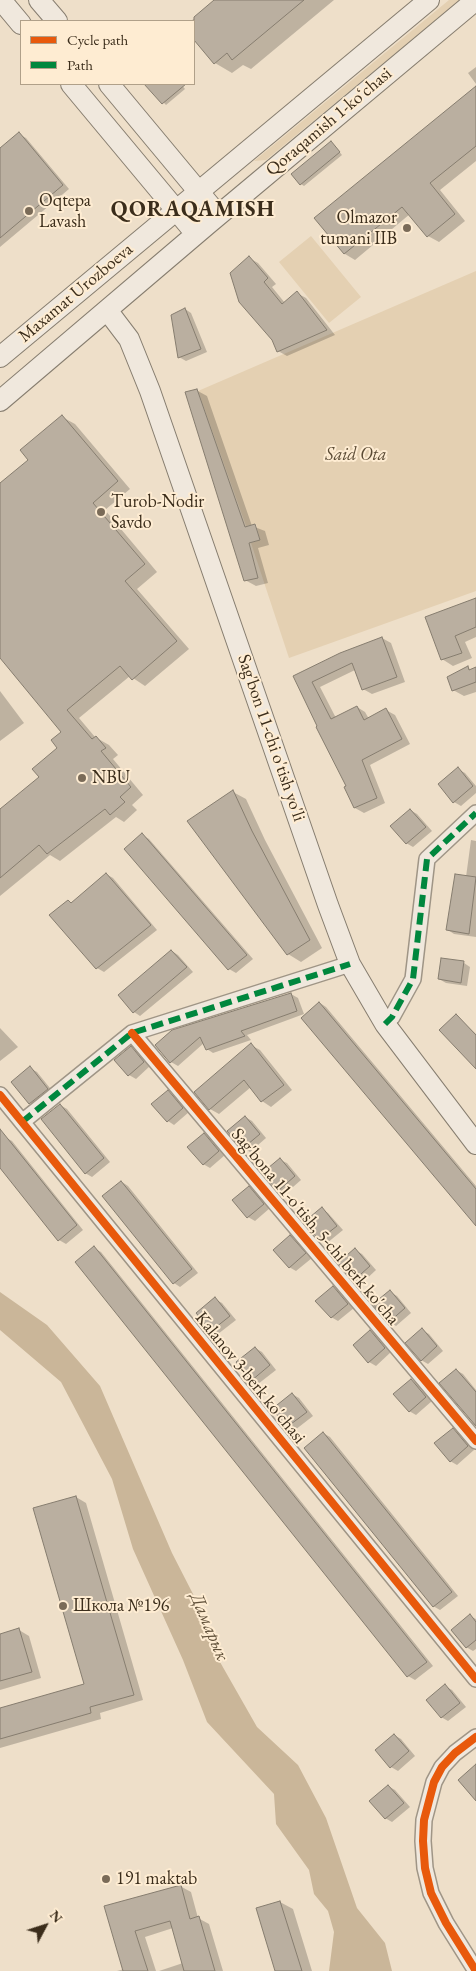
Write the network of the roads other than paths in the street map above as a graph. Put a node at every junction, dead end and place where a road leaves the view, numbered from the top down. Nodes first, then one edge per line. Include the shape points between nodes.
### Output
1 (1, 0) edge
2 (39, 0) edge
3 (429, 0) edge
4 (476, 0) edge
5 (56, 20) edge
6 (20, 23) edge
7 (72, 85) edge
8 (110, 85) edge
9 (199, 191) junction
10 (175, 210) junction
11 (218, 215) junction
12 (196, 234) junction
13 (107, 310) junction
14 (0, 358) edge
15 (0, 401) edge
16 (476, 813) edge
17 (350, 964) junction
18 (385, 1024) junction
19 (132, 1033) junction
20 (0, 1095) edge
21 (22, 1122) junction
22 (476, 1144) edge
23 (476, 1442) edge
24 (476, 1679) edge
25 (476, 1737) edge
26 (476, 1971) edge

1 - 6 main road
2 - 5 main road
3 - 9 main road, Qoraqamish 1-koʻchasi
4 - 11 main road, Qoraqamish 1-koʻchasi
7 - 10 main road
8 - 9 main road
9 - 10 main road, Qoraqamish 1-koʻchasi
9 - 11 main road
10 - 12 main road
10 - 14 main road, Maxamat Urozboeva
11 - 12 main road, Qoraqamish 1-koʻchasi
12 - 13 main road, Qoraqamish 1-koʻchasi
13 - 15 main road, Qoraqamish 1-koʻchasi
13 - 17 main road, Sag'bon 11-chi o'tish yo'li via 129,339 150,391
16 - 18 street via 427,860 413,979
17 - 18 main road, Sag'bon 11-chi o'tish yo'li
17 - 19 street
18 - 22 main road, Sag'bon 11-chi o'tish yo'li
19 - 21 street
19 - 23 street, Sag'bona 11-o'tish, 5-chi berk ko'cha
20 - 21 street, Kalanov 3-berk ko'chasi
21 - 24 street, Kalanov 3-berk ko'chasi
25 - 26 street via 455,1753 434,1782 424,1820 423,1841 431,1893

